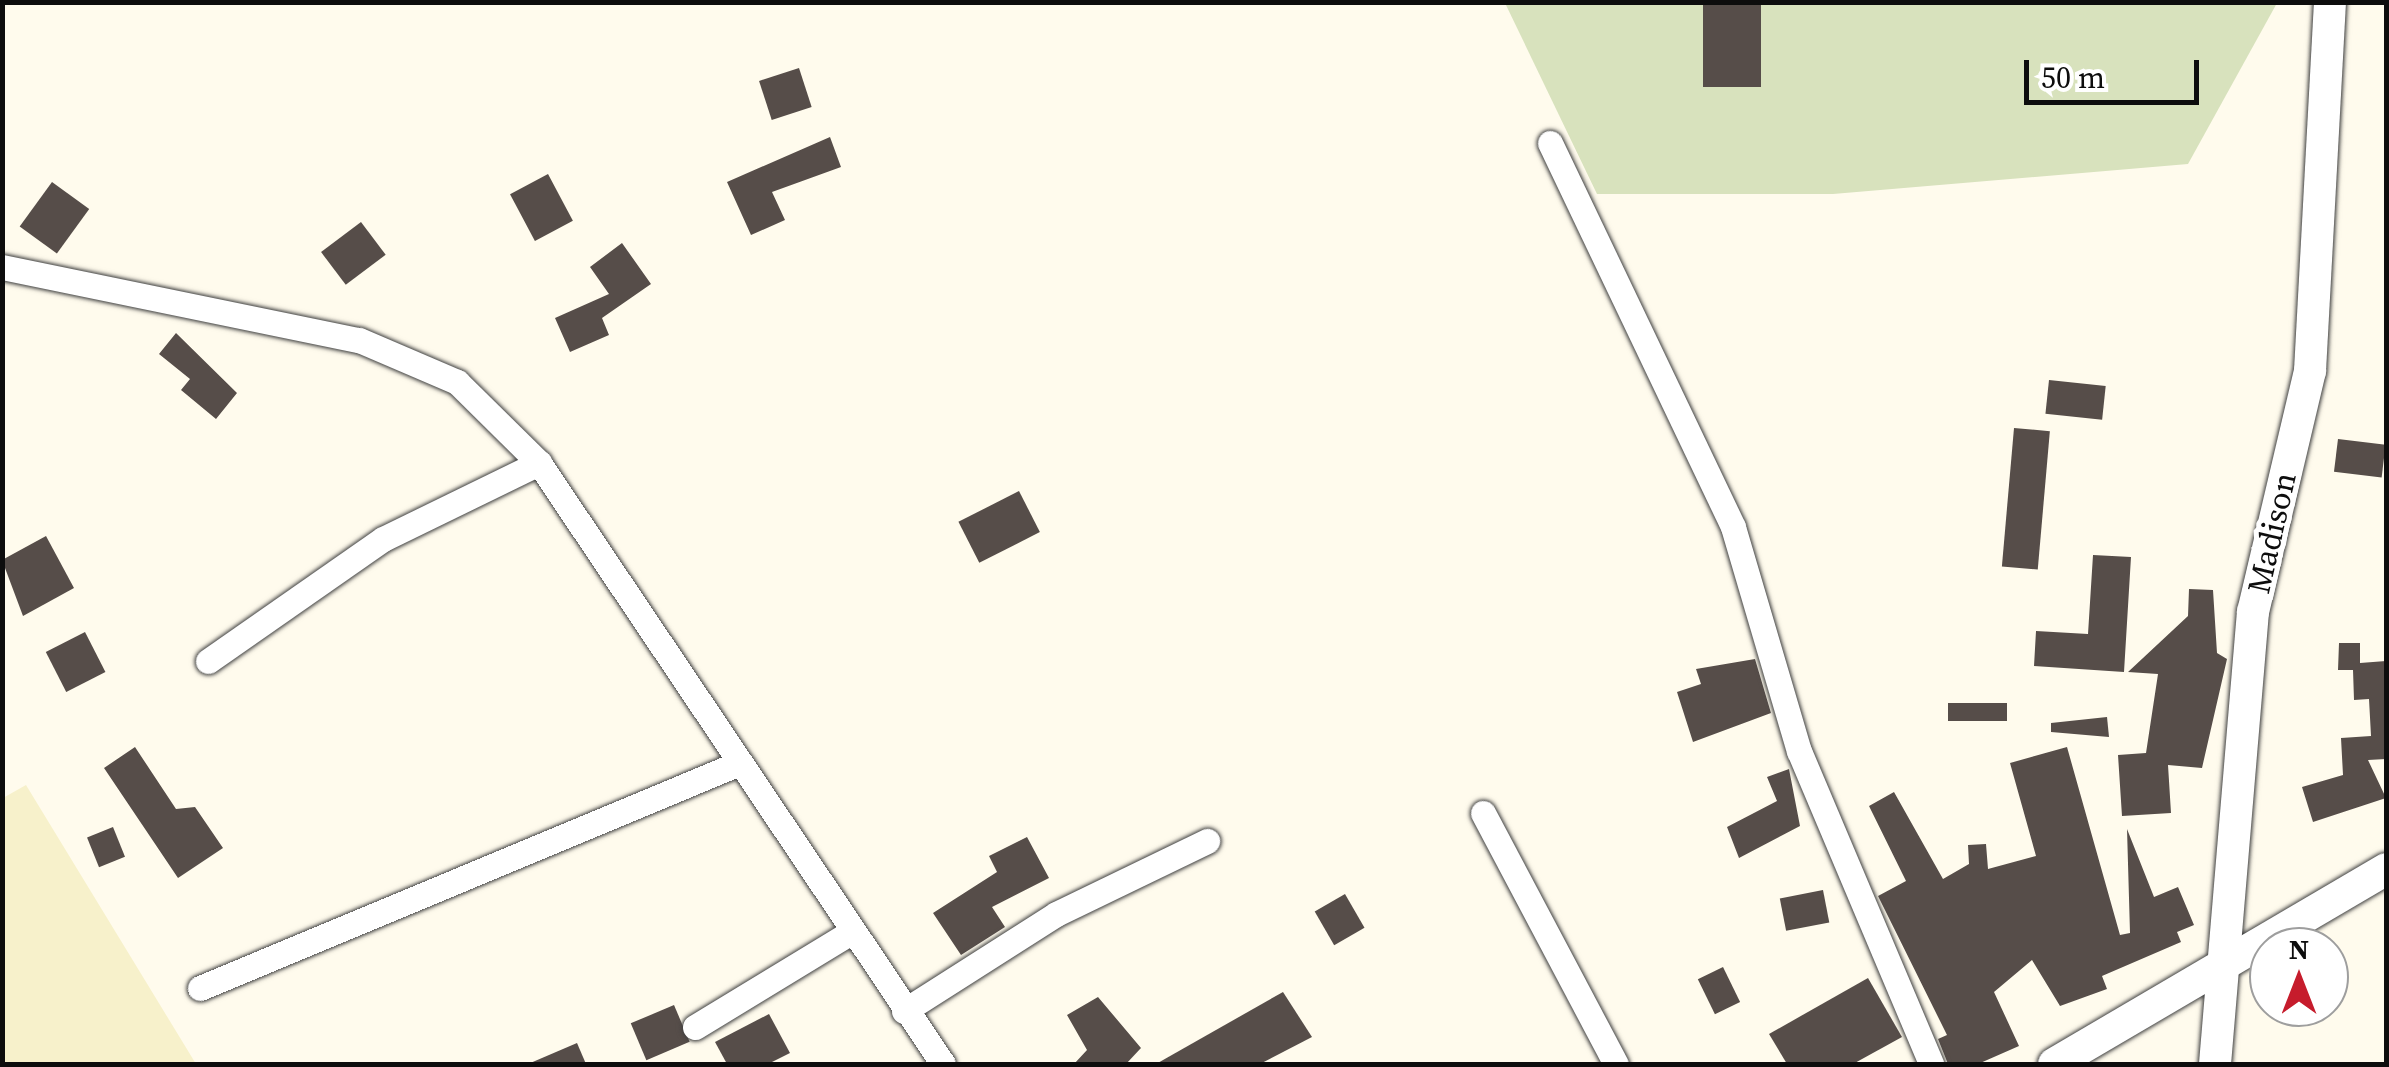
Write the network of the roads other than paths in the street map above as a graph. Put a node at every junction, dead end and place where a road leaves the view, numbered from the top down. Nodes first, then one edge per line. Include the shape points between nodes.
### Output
1 (2330, 2) edge
2 (1550, 144) dead end
3 (2, 267) edge
4 (540, 463) junction
5 (208, 661) dead end
6 (737, 764) junction
7 (1483, 813) dead end
8 (1207, 841) dead end
9 (2386, 869) edge
10 (850, 932) junction
11 (2223, 963) junction
12 (200, 988) dead end
13 (904, 1011) junction
14 (695, 1026) dead end
15 (943, 1064) edge
16 (1616, 1064) edge
17 (1931, 1064) edge
18 (2054, 1064) edge
19 (2215, 1064) edge

1 - 11 street, Madison via 2310,370 2252,612
2 - 17 street via 1733,527 1799,751
3 - 4 street via 359,340 457,382
4 - 5 street via 383,539
4 - 6 street
6 - 10 street
6 - 12 street
7 - 16 street
8 - 13 street via 1056,914
9 - 11 street
10 - 13 street
10 - 14 street
11 - 18 street
11 - 19 street, Madison
13 - 15 street

